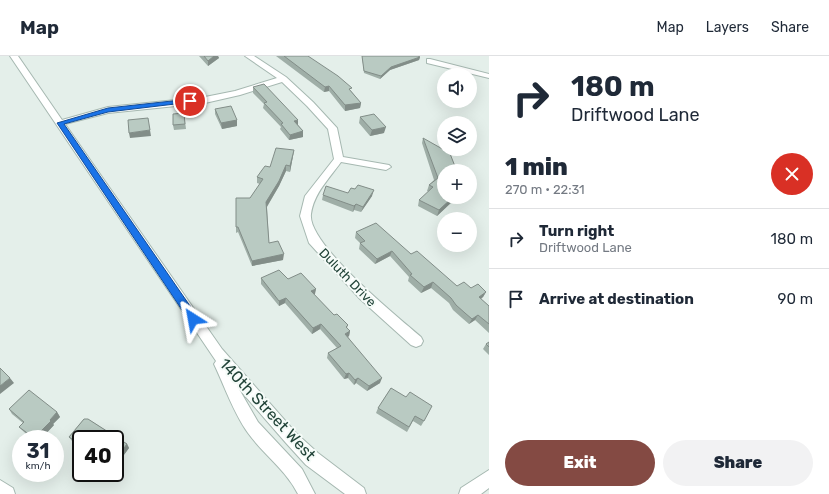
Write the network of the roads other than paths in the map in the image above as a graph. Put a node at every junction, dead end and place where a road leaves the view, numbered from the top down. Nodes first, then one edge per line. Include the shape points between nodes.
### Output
1 (14, 56) edge
2 (249, 56) edge
3 (430, 61) dead end
4 (489, 76) edge
5 (283, 79) junction
6 (60, 123) junction
7 (338, 159) junction
8 (386, 167) dead end
9 (416, 341) dead end
10 (217, 353) junction
11 (489, 478) edge
12 (0, 488) edge
13 (7, 494) edge
14 (307, 494) edge
15 (358, 494) edge
16 (467, 494) edge

1 - 6 street, 140th Street West
2 - 5 street
3 - 4 street
5 - 6 street via 205,100 108,110
5 - 7 street via 332,128
6 - 10 street, 140th Street West
7 - 8 street
7 - 9 street, Duluth Drive via 310,196 305,216 315,243 364,296
10 - 14 street, 140th Street West via 238,403 253,427 296,474
10 - 15 street, 140th Street West via 312,459
11 - 16 street
12 - 13 street

